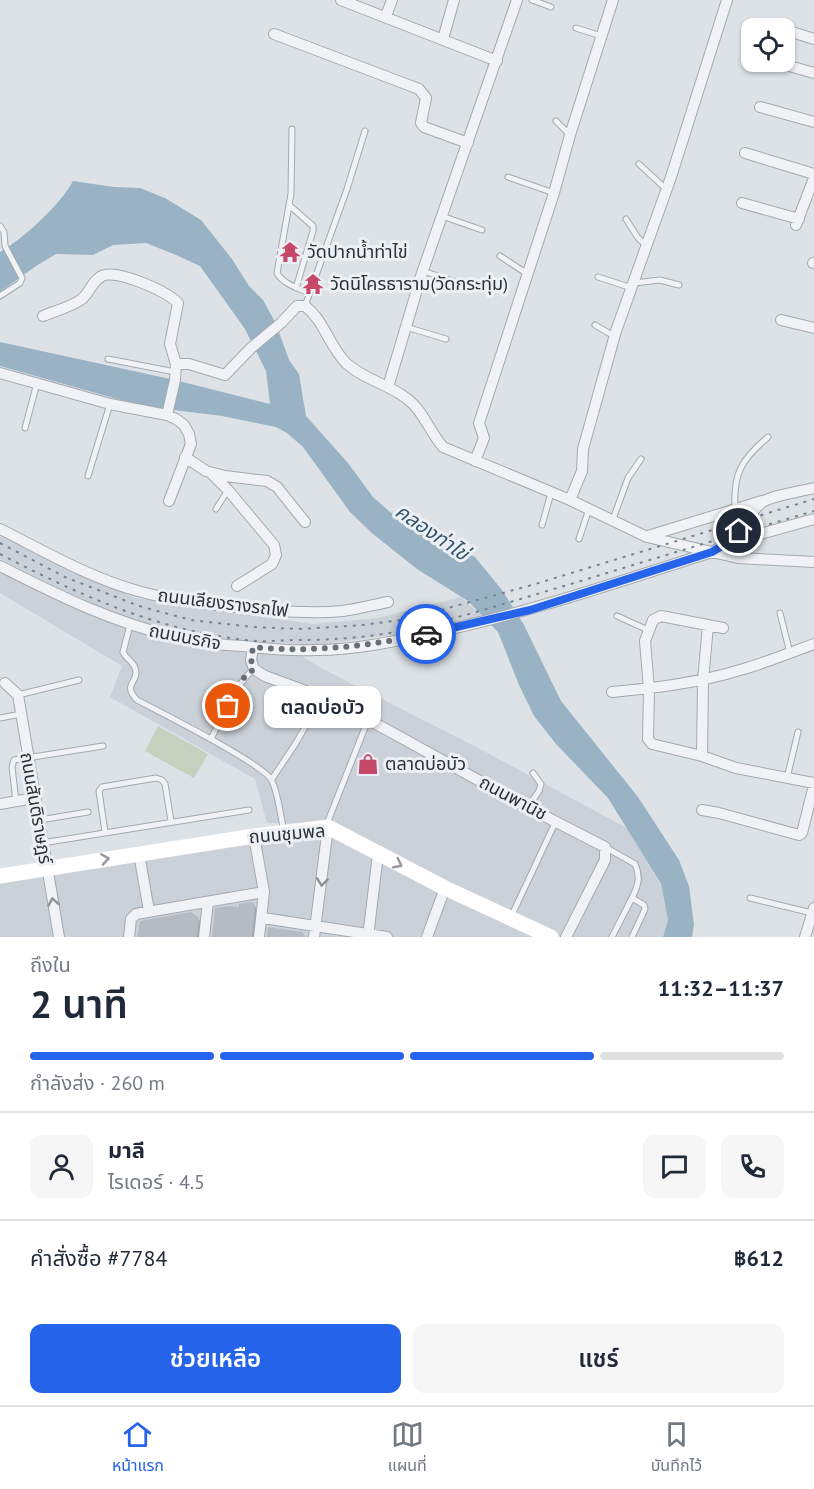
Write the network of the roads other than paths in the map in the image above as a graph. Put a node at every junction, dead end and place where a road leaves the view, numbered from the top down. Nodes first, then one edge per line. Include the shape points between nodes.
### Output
1 (341, 0) edge
2 (392, 0) edge
3 (454, 0) edge
4 (517, 0) edge
5 (532, 0) edge
6 (613, 0) edge
7 (727, 0) edge
8 (551, 7) dead end
9 (386, 16) junction
10 (576, 28) dead end
11 (795, 33) edge
12 (274, 34) dead end
13 (601, 36) junction
14 (443, 39) junction
15 (814, 39) edge
16 (497, 61) junction
17 (795, 68) edge
18 (814, 73) edge
19 (760, 107) dead end
20 (556, 121) dead end
21 (814, 122) edge
22 (292, 129) dead end
23 (365, 131) dead end
24 (570, 135) junction
25 (468, 143) junction
26 (746, 153) dead end
27 (639, 164) dead end
28 (814, 176) edge
29 (508, 177) dead end
30 (666, 189) junction
31 (554, 193) junction
32 (742, 203) dead end
33 (289, 205) junction
34 (442, 216) junction
35 (626, 219) dead end
36 (0, 226) edge
37 (482, 230) dead end
38 (645, 244) junction
39 (500, 256) dead end
40 (423, 271) junction
41 (526, 273) junction
42 (598, 277) dead end
43 (462, 284) dead end
44 (679, 285) dead end
45 (633, 286) junction
46 (296, 288) junction
47 (309, 293) junction
48 (0, 296) edge
49 (304, 306) junction
50 (43, 316) dead end
51 (781, 320) dead end
52 (596, 325) dead end
53 (406, 327) junction
54 (814, 328) edge
55 (614, 336) junction
56 (446, 339) dead end
57 (108, 359) dead end
58 (176, 372) junction
59 (0, 373) edge
60 (37, 383) junction
61 (388, 387) junction
62 (110, 404) junction
63 (167, 414) junction
64 (25, 428) dead end
65 (768, 437) dead end
66 (185, 457) junction
67 (641, 459) dead end
68 (475, 461) junction
69 (210, 472) junction
70 (88, 477) dead end
71 (814, 488) edge
72 (228, 490) junction
73 (550, 493) junction
74 (570, 500) junction
75 (169, 501) dead end
76 (762, 501) junction
77 (735, 508) junction
78 (216, 509) dead end
79 (589, 509) junction
80 (613, 519) junction
81 (814, 519) edge
82 (305, 522) dead end
83 (542, 525) dead end
84 (0, 529) edge
85 (647, 537) junction
86 (579, 538) dead end
87 (725, 544) junction
88 (712, 552) junction
89 (814, 562) edge
90 (0, 566) edge
91 (237, 586) dead end
92 (388, 602) dead end
93 (780, 613) dead end
94 (617, 616) dead end
95 (130, 625) junction
96 (708, 626) junction
97 (723, 628) dead end
98 (648, 630) junction
99 (814, 644) edge
100 (253, 647) junction
101 (790, 653) junction
102 (254, 669) junction
103 (79, 680) dead end
104 (703, 680) junction
105 (5, 683) dead end
106 (649, 689) junction
107 (612, 692) dead end
108 (18, 695) junction
109 (322, 697) junction
110 (21, 714) junction
111 (0, 718) edge
112 (368, 720) junction
113 (798, 732) dead end
114 (211, 739) junction
115 (103, 746) dead end
116 (702, 756) junction
117 (28, 757) junction
118 (534, 773) dead end
119 (787, 778) junction
120 (272, 779) junction
121 (814, 784) edge
122 (34, 798) junction
123 (16, 801) junction
124 (0, 804) edge
125 (527, 807) junction
126 (249, 810) dead end
127 (702, 810) dead end
128 (88, 812) dead end
129 (39, 820) junction
130 (171, 821) junction
131 (556, 821) junction
132 (328, 827) junction
133 (105, 832) junction
134 (284, 832) junction
135 (254, 836) junction
136 (42, 843) junction
137 (605, 847) junction
138 (138, 854) junction
139 (378, 854) junction
140 (47, 868) junction
141 (0, 876) edge
142 (445, 888) junction
143 (264, 892) junction
144 (632, 898) junction
145 (750, 898) dead end
146 (208, 902) junction
147 (813, 910) edge
148 (150, 911) junction
149 (263, 918) junction
150 (510, 918) junction
151 (315, 932) edge
152 (368, 936) edge
153 (59, 937) edge
154 (129, 937) edge
155 (204, 937) edge
156 (259, 937) edge
157 (387, 937) edge
158 (428, 937) edge
159 (551, 937) edge
160 (566, 937) edge
161 (612, 937) edge
162 (632, 937) edge
163 (805, 937) edge

1 - 9 street
2 - 9 street
3 - 14 street
4 - 16 street
5 - 8 lane
6 - 13 street
7 - 30 street
9 - 14 street
10 - 13 lane
11 - 15 street
12 - 25 street via 419,89 426,98 421,123 424,127
13 - 24 street
14 - 16 street
16 - 25 street
17 - 18 street
19 - 21 street
20 - 24 lane
22 - 33 lane
23 - 47 lane
24 - 31 street
25 - 34 street
26 - 28 street
27 - 30 lane
28 - 32 street via 798,222
29 - 31 lane
30 - 38 street
31 - 41 street
33 - 46 lane via 277,273
33 - 46 lane via 313,226
34 - 37 lane
34 - 40 street
35 - 38 lane
36 - 48 lane via 21,276 20,283
38 - 45 street
39 - 41 lane
40 - 43 lane
40 - 53 street
41 - 68 street via 479,423 484,438
42 - 45 lane
44 - 45 lane via 660,280
45 - 55 street
46 - 47 lane
47 - 49 lane
49 - 58 street via 297,306 225,375 189,364
49 - 61 street via 327,332 343,360 356,372
50 - 58 street via 80,300 96,279 105,275 118,274 170,295 178,303 170,344
51 - 54 street
52 - 55 lane
53 - 56 lane
53 - 61 street
55 - 74 street via 583,449 582,471
57 - 58 lane
58 - 63 street
59 - 60 street
60 - 62 street
60 - 64 lane
61 - 68 street via 420,411 442,447
62 - 63 street
62 - 70 lane
63 - 66 street via 184,425 191,438
65 - 77 lane via 748,455 740,470
66 - 69 street
66 - 75 street
67 - 80 lane via 628,478
68 - 73 street
69 - 72 street
69 - 82 street via 267,481 277,487
71 - 76 street
72 - 78 lane
72 - 91 street via 274,545 276,555 272,564
73 - 74 street
73 - 83 lane
74 - 79 street
76 - 77 street
76 - 87 street, ถนนนรกิจ
77 - 85 street
79 - 80 street
79 - 86 lane
80 - 85 street
81 - 87 street
84 - 92 street, ถนนเลียงรางรถไฟ via 108,580 166,598 291,612 340,611
85 - 88 street
87 - 88 street, ถนนนรกิจ
88 - 89 street via 738,558
88 - 100 street, ถนนนรกิจ via 530,610 456,628 351,648
90 - 95 street, ถนนนรกิจ
93 - 101 lane
94 - 98 lane
95 - 100 street, ถนนนรกิจ via 178,638
95 - 114 lane via 123,652 136,668 131,693 137,700
96 - 97 street
96 - 98 street via 661,616 653,620
96 - 104 street
98 - 106 street via 645,641
99 - 101 street
100 - 102 street
101 - 104 street
102 - 109 street, ถนนพานิช
102 - 114 lane via 237,689
103 - 108 lane
104 - 106 street
104 - 116 street
105 - 108 street
106 - 107 street
106 - 116 street via 648,739 652,744
108 - 110 street, ถนนสันติราษฎร์
109 - 112 street, ถนนพานิช
109 - 120 lane
110 - 111 lane
110 - 117 street, ถนนสันติราษฎร์
112 - 125 street, ถนนพานิช
112 - 132 lane
113 - 119 lane
114 - 120 lane
115 - 117 lane
116 - 119 street via 736,768
117 - 122 street, ถนนสันติราษฎร์
117 - 123 lane via 12,762
118 - 125 lane via 541,784
119 - 121 street
120 - 134 lane
121 - 127 street via 799,835
122 - 123 street
122 - 129 street, ถนนสันติราษฎร์
123 - 124 street
125 - 131 street, ถนนพานิช
126 - 130 lane
128 - 129 lane
129 - 136 street, ถนนสันติราษฎร์
130 - 133 lane
130 - 133 lane via 162,780 102,787 99,791
131 - 137 street, ถนนพานิช
131 - 150 lane
132 - 134 main road, ถนนชุมพล
132 - 139 main road, ถนนชุมพล
132 -> 151 street
133 - 136 lane
134 - 135 main road, ถนนชุมพล
135 - 138 main road, ถนนชุมพล
135 - 143 street
136 - 140 street, ถนนสันติราษฎร์
137 - 144 lane via 635,864 638,884
137 - 160 street via 605,860
140 -> 138 main road, ถนนชุมพล
138 - 148 street
139 -> 142 main road, ถนนชุมพล
139 - 152 street
140 - 141 main road, ถนนชุมพล
153 -> 140 street, ถนนสันติราษฎร์
142 - 150 main road, ถนนชุมพล
142 - 158 street
143 - 146 street
143 - 149 street
144 - 161 lane
144 - 162 lane via 645,909
145 - 147 lane
146 - 148 street
146 - 155 street
147 - 163 street
148 - 154 street via 131,919
149 - 151 street
149 - 156 street
150 - 159 main road, ถนนชุมพล
151 - 152 street
152 - 157 street

